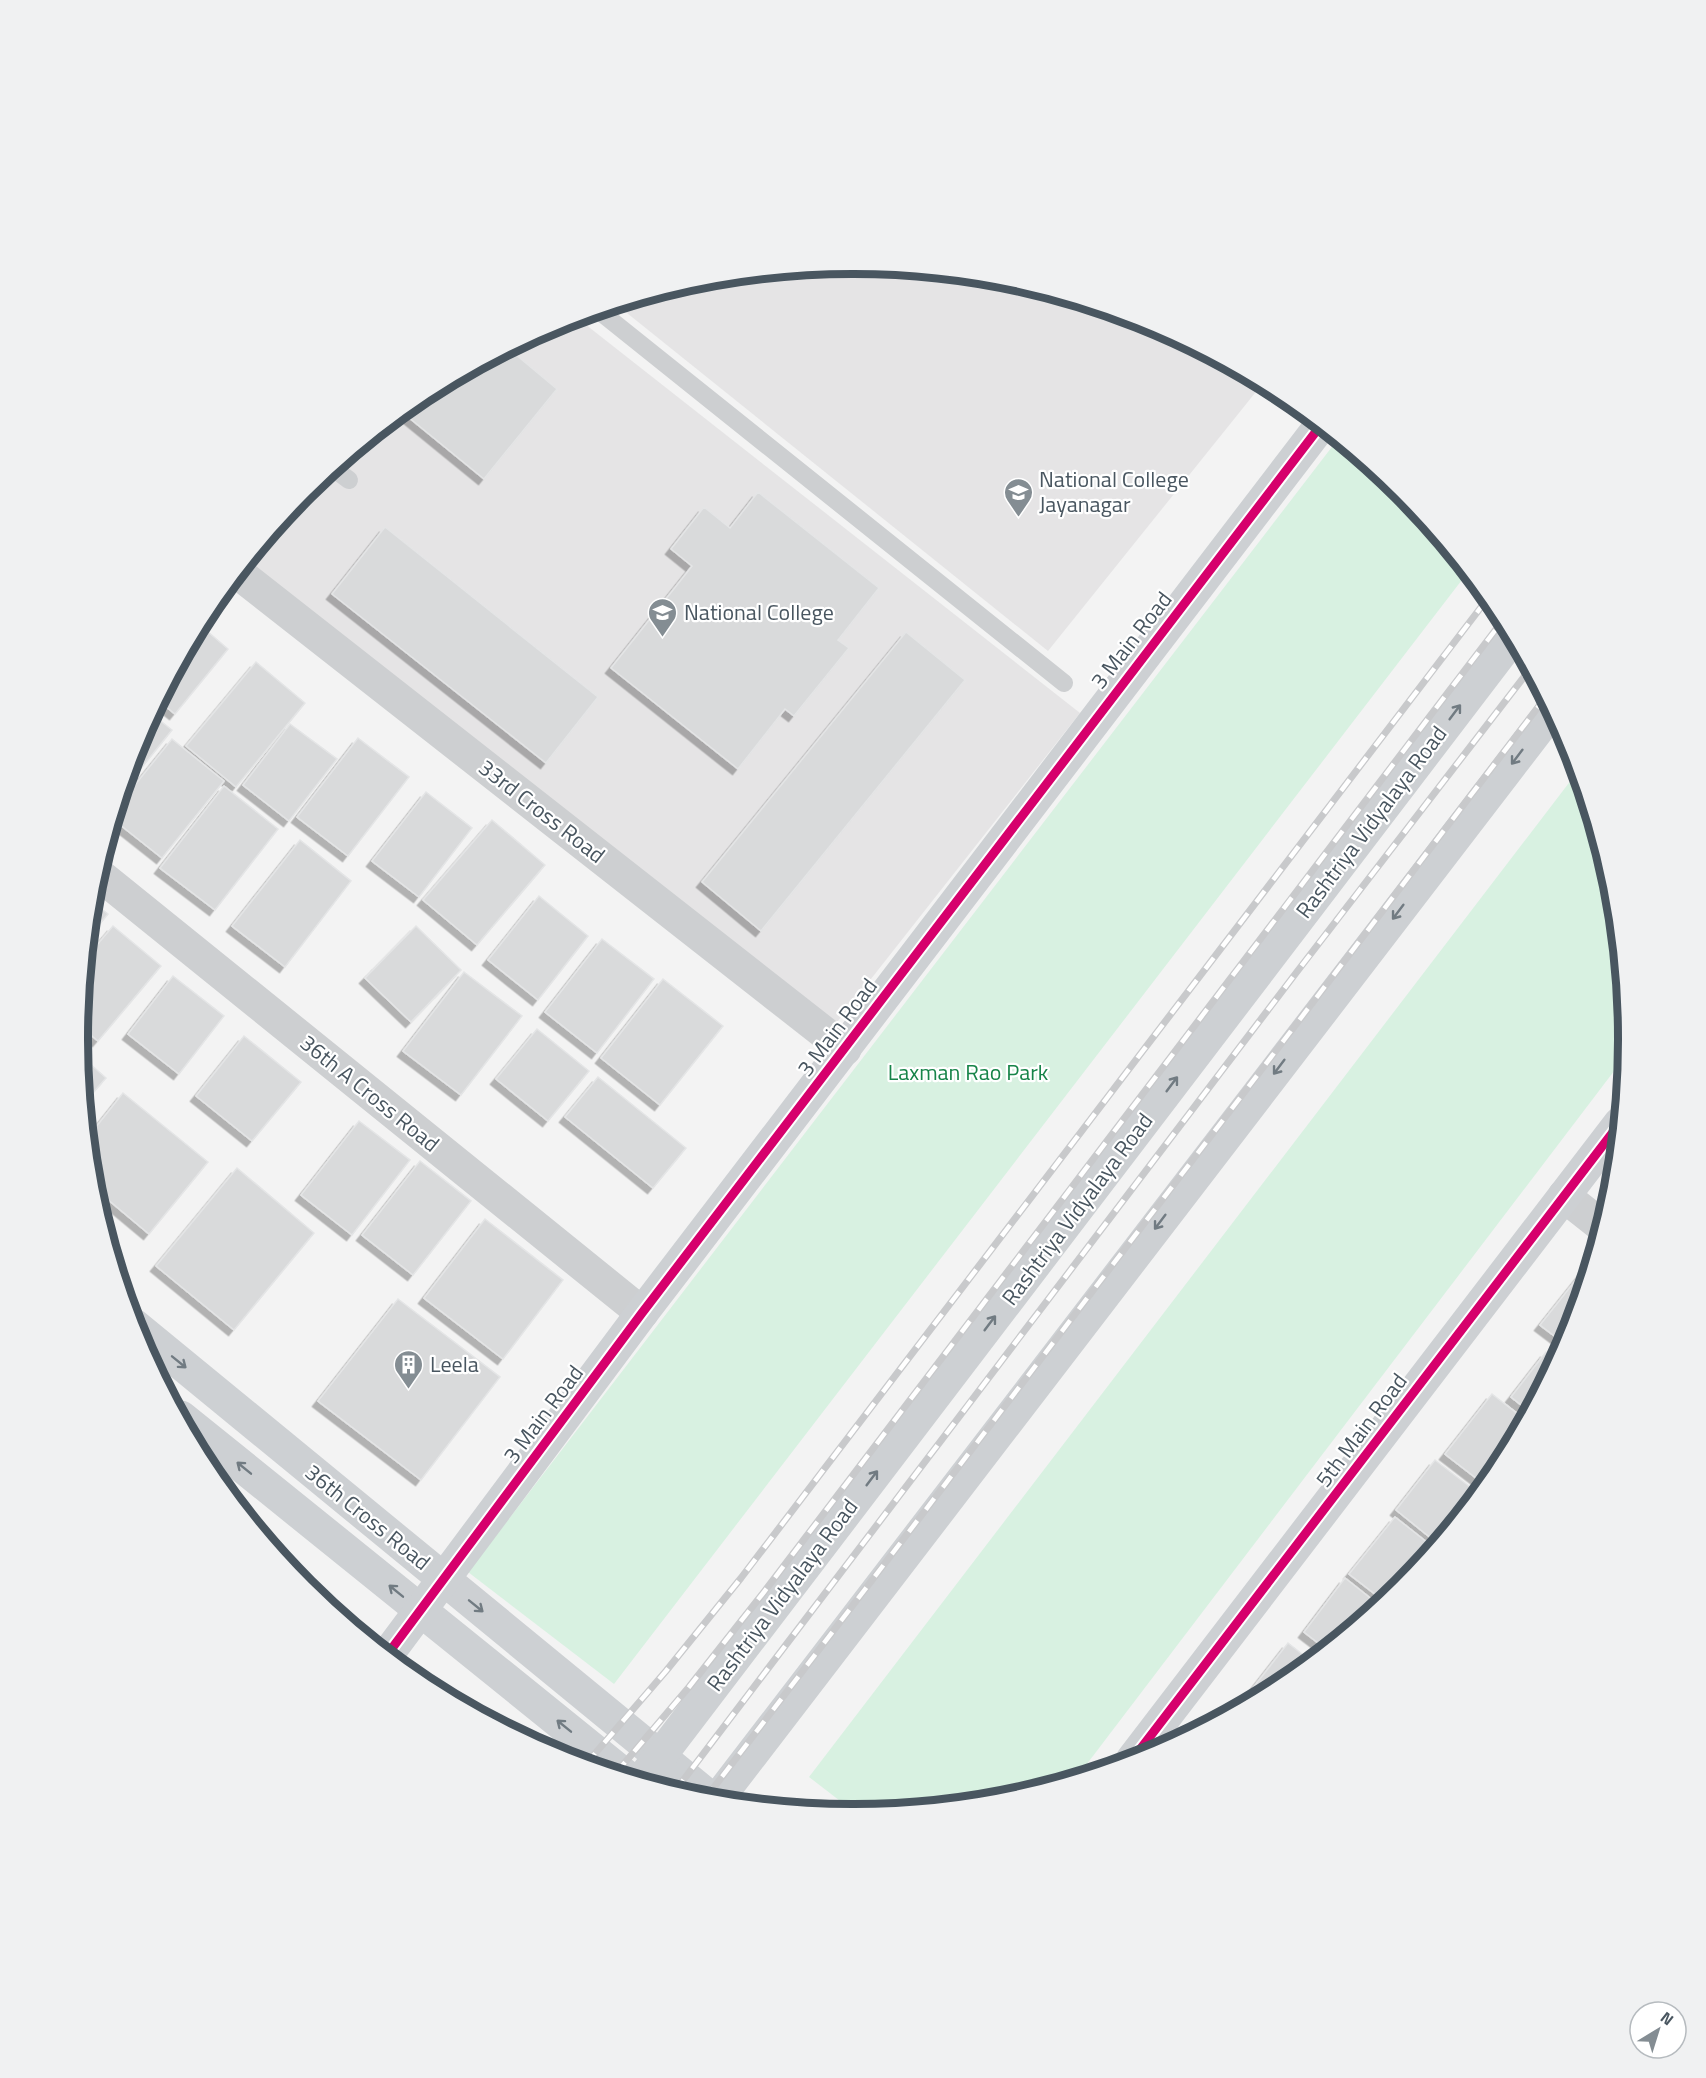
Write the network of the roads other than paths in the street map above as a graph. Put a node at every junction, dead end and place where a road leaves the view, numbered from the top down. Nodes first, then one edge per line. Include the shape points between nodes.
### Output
1 (605, 316) edge
2 (1316, 431) edge
3 (339, 473) edge
4 (349, 480) dead end
5 (244, 577) edge
6 (1507, 644) edge
7 (1064, 684) dead end
8 (1547, 718) edge
9 (106, 879) edge
10 (845, 1049) junction
11 (1611, 1134) edge
12 (1564, 1196) junction
13 (1595, 1221) edge
14 (642, 1313) junction
15 (150, 1338) edge
16 (196, 1429) edge
17 (444, 1579) junction
18 (421, 1611) junction
19 (391, 1648) edge
20 (1142, 1746) edge
21 (611, 1764) edge
22 (651, 1768) edge
23 (682, 1784) edge
24 (721, 1792) edge

1 - 7 lane
2 - 10 main road, 3 Main Road
3 - 4 lane
5 - 10 street, 33rd Cross Road
22 -> 6 main road, Rashtriya Vidyalaya Road
8 -> 24 main road
9 - 14 street, 36th A Cross Road
10 - 14 main road, 3 Main Road
11 - 12 main road, 5th Main Road
12 - 13 street
12 - 20 main road, 5th Main Road
14 - 17 main road, 3 Main Road
15 -> 17 main road, 36th Cross Road
18 -> 16 main road, 36th Cross Road
17 - 18 main road, 3 Main Road
17 -> 22 main road, 36th Cross Road
18 - 19 main road, 3 Main Road
21 -> 18 main road, 36th Cross Road
22 - 23 main road, 36th Cross Road

